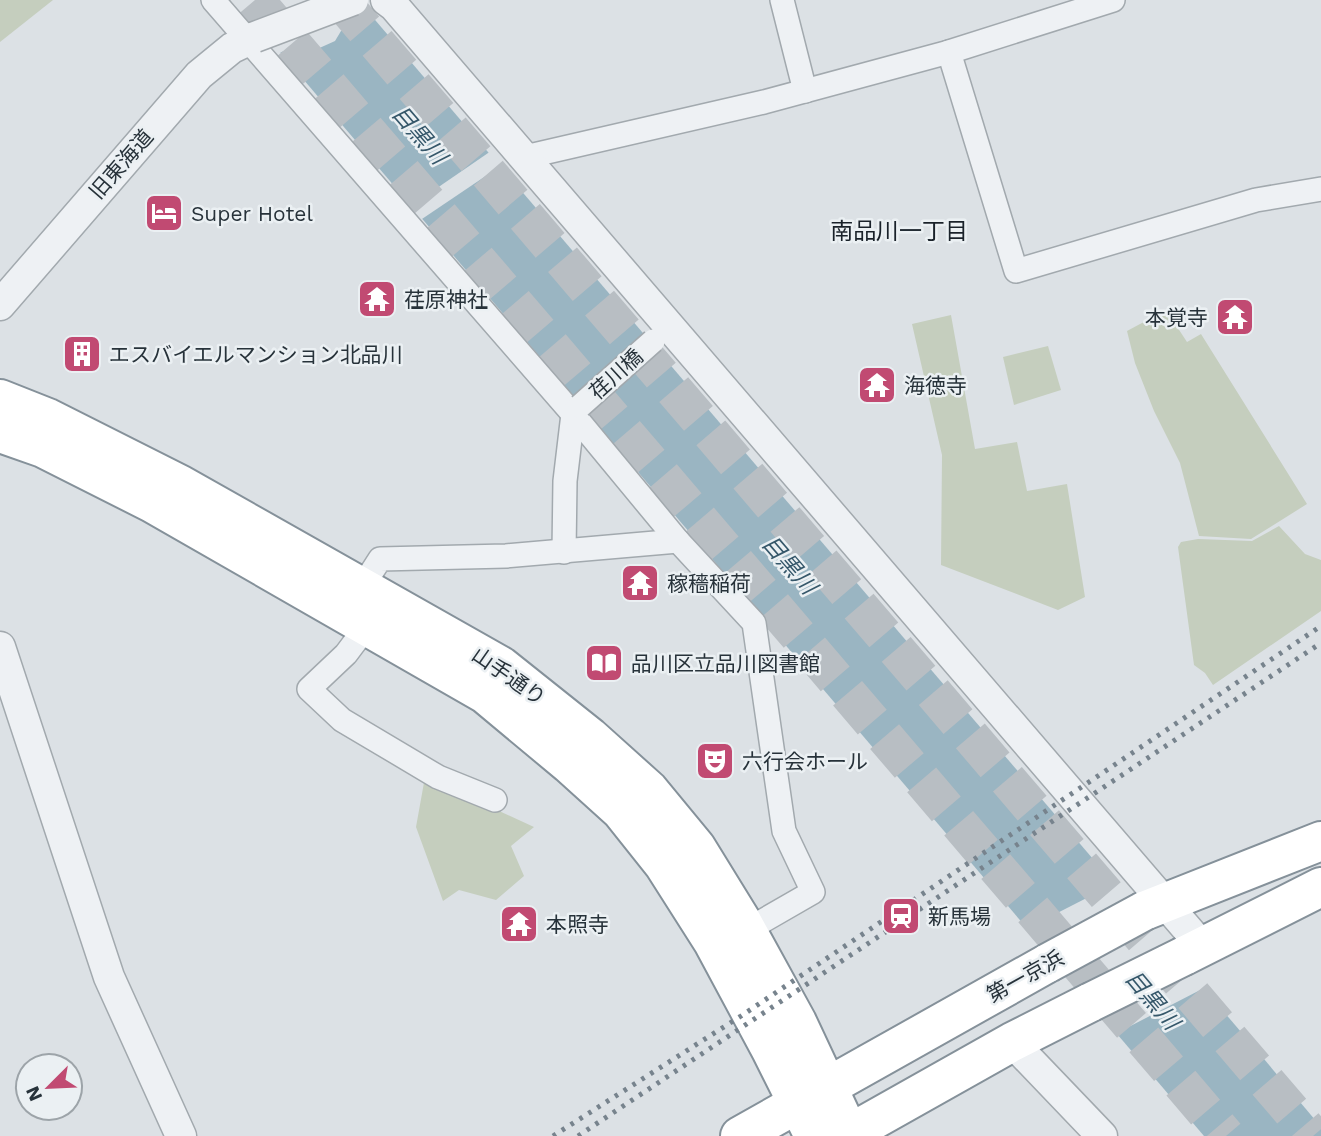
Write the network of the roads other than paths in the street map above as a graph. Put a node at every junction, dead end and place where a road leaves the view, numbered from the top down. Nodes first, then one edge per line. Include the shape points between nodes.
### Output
1 (213, 0) edge
2 (353, 0) edge
3 (386, 0) edge
4 (782, 0) edge
5 (1113, 0) edge
6 (251, 39) junction
7 (949, 52) junction
8 (805, 92) junction
9 (525, 157) junction
10 (1321, 189) edge
11 (0, 304) edge
12 (662, 334) junction
13 (0, 399) edge
14 (576, 410) junction
15 (0, 433) edge
16 (678, 541) junction
17 (564, 552) junction
18 (362, 587) junction
19 (368, 626) junction
20 (0, 648) edge
21 (495, 800) dead end
22 (1321, 841) edge
23 (1321, 887) edge
24 (1154, 906) junction
25 (747, 930) junction
26 (1193, 951) junction
27 (1012, 1042) junction
28 (827, 1119) edge
29 (181, 1136) edge
30 (740, 1136) edge
31 (1102, 1136) edge

1 - 6 street
2 - 6 street, 旧東海道, bridge
3 - 9 street
4 - 8 street
5 - 7 street
6 - 11 street, 旧東海道 via 199,75
6 - 14 street
7 - 8 street
7 - 10 street via 1016,271 1256,200
8 - 9 street
9 - 12 street
12 - 14 street, 荏川橋, bridge
12 - 24 street
13 - 18 highway, 山手通り via 181,485
14 - 16 street
14 - 17 street via 565,481
15 - 19 highway, 山手通り via 43,448 152,503
16 - 17 street
16 - 25 street via 754,624 784,831 813,892
17 - 18 street via 380,559
18 - 25 highway, 山手通り via 500,666 590,737 649,790 696,847
19 - 21 street via 309,689 342,720 426,770
19 - 28 highway, 山手通り via 485,694 621,811 664,865
20 - 29 street via 109,977
22 - 24 highway, 第一京浜
23 - 26 highway, 第一京浜
24 - 26 street
24 - 28 highway, 第一京浜, bridge via 1048,963
25 - 28 highway, 山手通り
26 - 27 highway, 第一京浜, bridge
27 - 28 highway, 第一京浜
27 - 31 street
28 - 30 highway, 第一京浜

